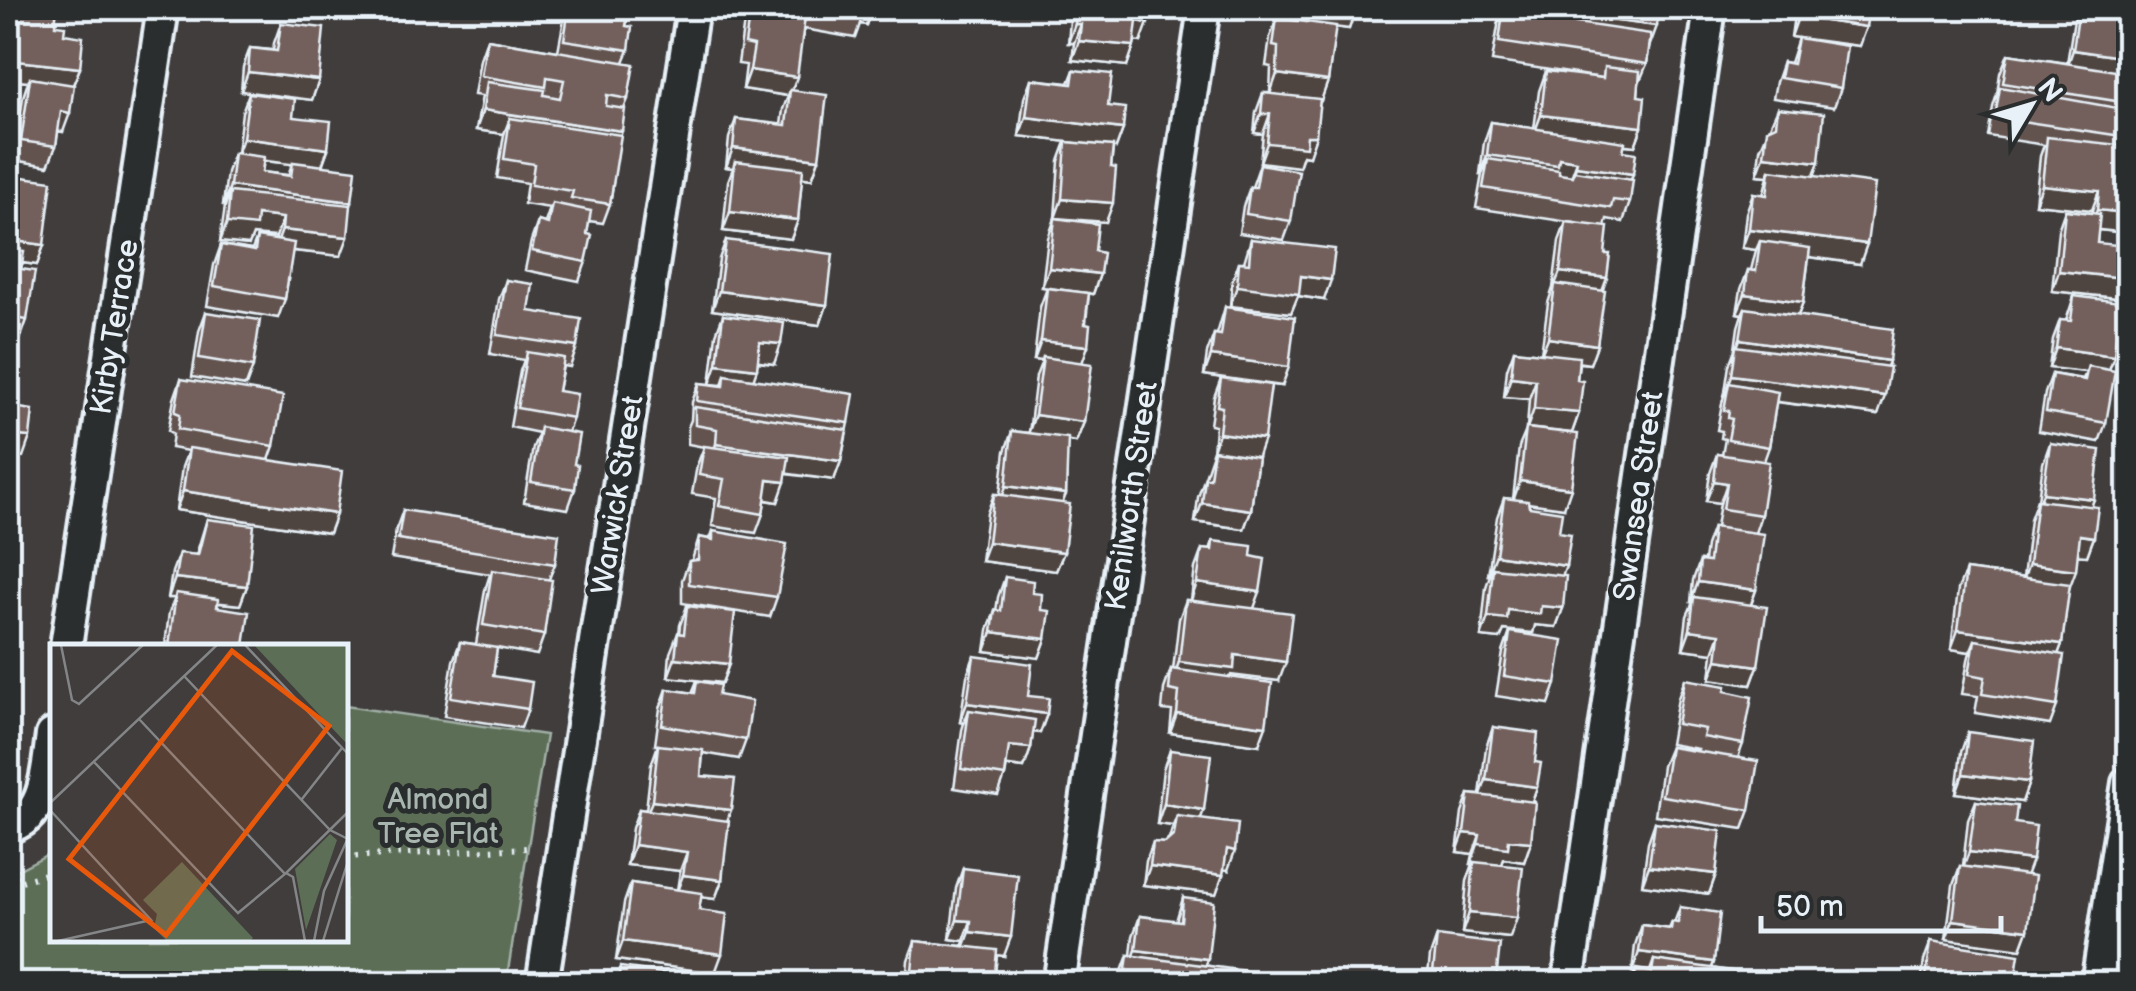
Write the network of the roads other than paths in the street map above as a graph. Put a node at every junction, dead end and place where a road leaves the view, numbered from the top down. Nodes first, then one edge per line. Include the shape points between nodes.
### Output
1 (163, 8) edge
2 (693, 8) edge
3 (1204, 8) edge
4 (1710, 8) edge
5 (66, 644) edge
6 (50, 749) edge
7 (2128, 783) edge
8 (8, 828) edge
9 (542, 984) edge
10 (1060, 984) edge
11 (1568, 984) edge
12 (2097, 984) edge

1 - 5 street, Kirby Terrace
2 - 9 street, Warwick Street
3 - 10 street, Kenilworth Street
4 - 11 street, Swansea Street
6 - 8 street via 44,793 20,824
7 - 12 street

